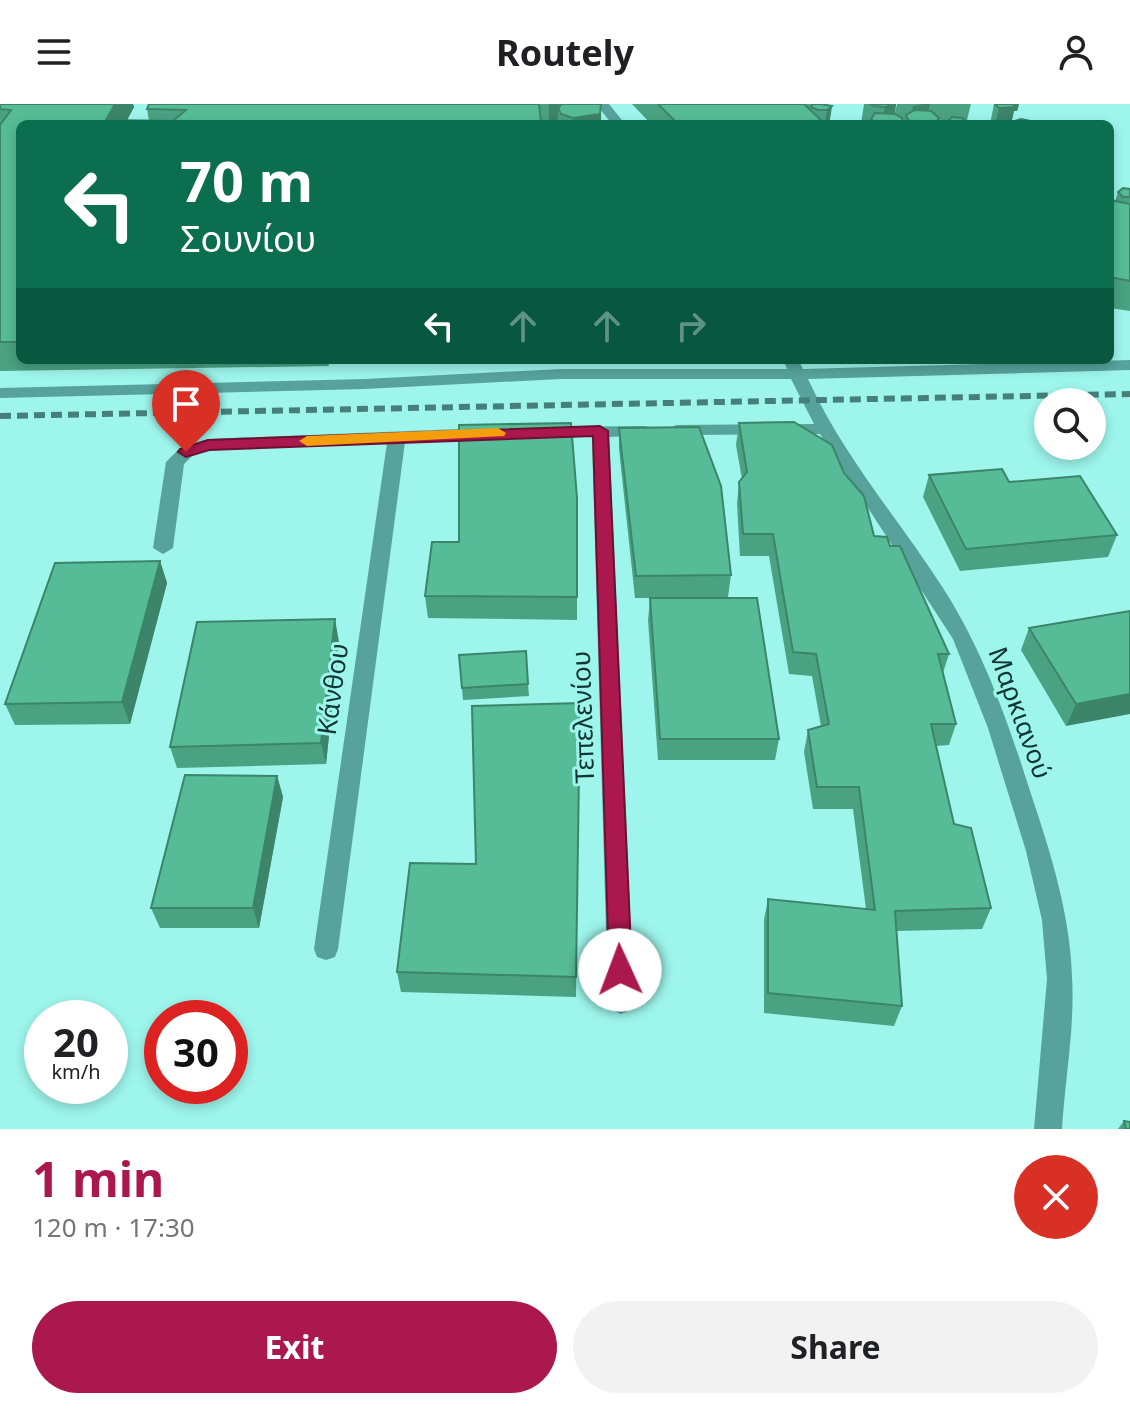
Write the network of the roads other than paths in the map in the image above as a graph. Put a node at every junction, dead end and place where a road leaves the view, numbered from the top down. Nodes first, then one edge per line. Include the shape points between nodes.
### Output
1 (602, 104) edge
2 (616, 120) edge
3 (1130, 365) edge
4 (795, 367) edge
5 (0, 393) edge
6 (824, 429) junction
7 (600, 431) junction
8 (529, 432) edge
9 (500, 433) edge
10 (397, 437) junction
11 (163, 548) dead end
12 (326, 949) dead end
13 (621, 1002) dead end
14 (1048, 1129) edge

1 - 2 street
3 - 4 street
4 - 5 street
4 - 6 street, Μαρκιανού
6 - 7 street
6 - 14 street, Μαρκιανού via 963,638 1004,742 1054,920 1060,979
7 - 8 street
7 - 13 street, Τεπελενίου
9 - 10 street
10 - 11 street via 208,445 186,452 175,462
10 - 12 street, Κάνθου

